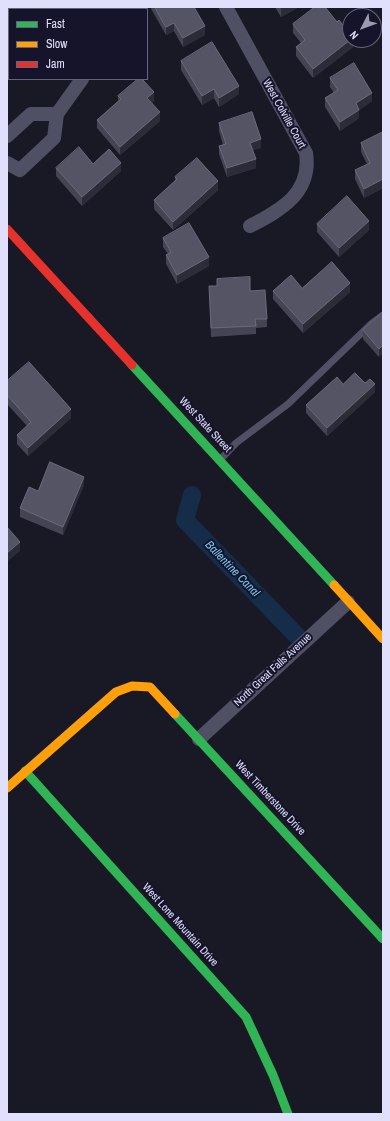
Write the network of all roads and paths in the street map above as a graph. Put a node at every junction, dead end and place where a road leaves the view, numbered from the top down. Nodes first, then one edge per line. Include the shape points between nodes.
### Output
1 (226, 7) edge
2 (81, 80) edge
3 (58, 114) junction
4 (7, 136) edge
5 (7, 163) edge
6 (250, 226) dead end
7 (7, 229) edge
8 (383, 315) edge
9 (220, 460) junction
10 (348, 602) junction
11 (383, 639) edge
12 (199, 739) junction
13 (25, 771) junction
14 (7, 788) edge
15 (383, 939) edge
16 (288, 1114) edge

1 - 6 street, West Colville Court via 306,153 306,173 298,192 285,206
2 - 3 street
3 - 4 street via 31,114
3 - 5 street via 54,138 20,170
7 - 9 street, West State Street
8 - 9 lane via 288,404 236,443
9 - 10 street, West State Street
10 - 11 street, West State Street
10 - 12 street, North Great Falls Avenue
12 - 13 street, West Timberstone Drive via 150,687 132,686 116,692
12 - 15 street, West Timberstone Drive
13 - 14 street
13 - 16 street, West Lone Mountain Drive via 246,1017

